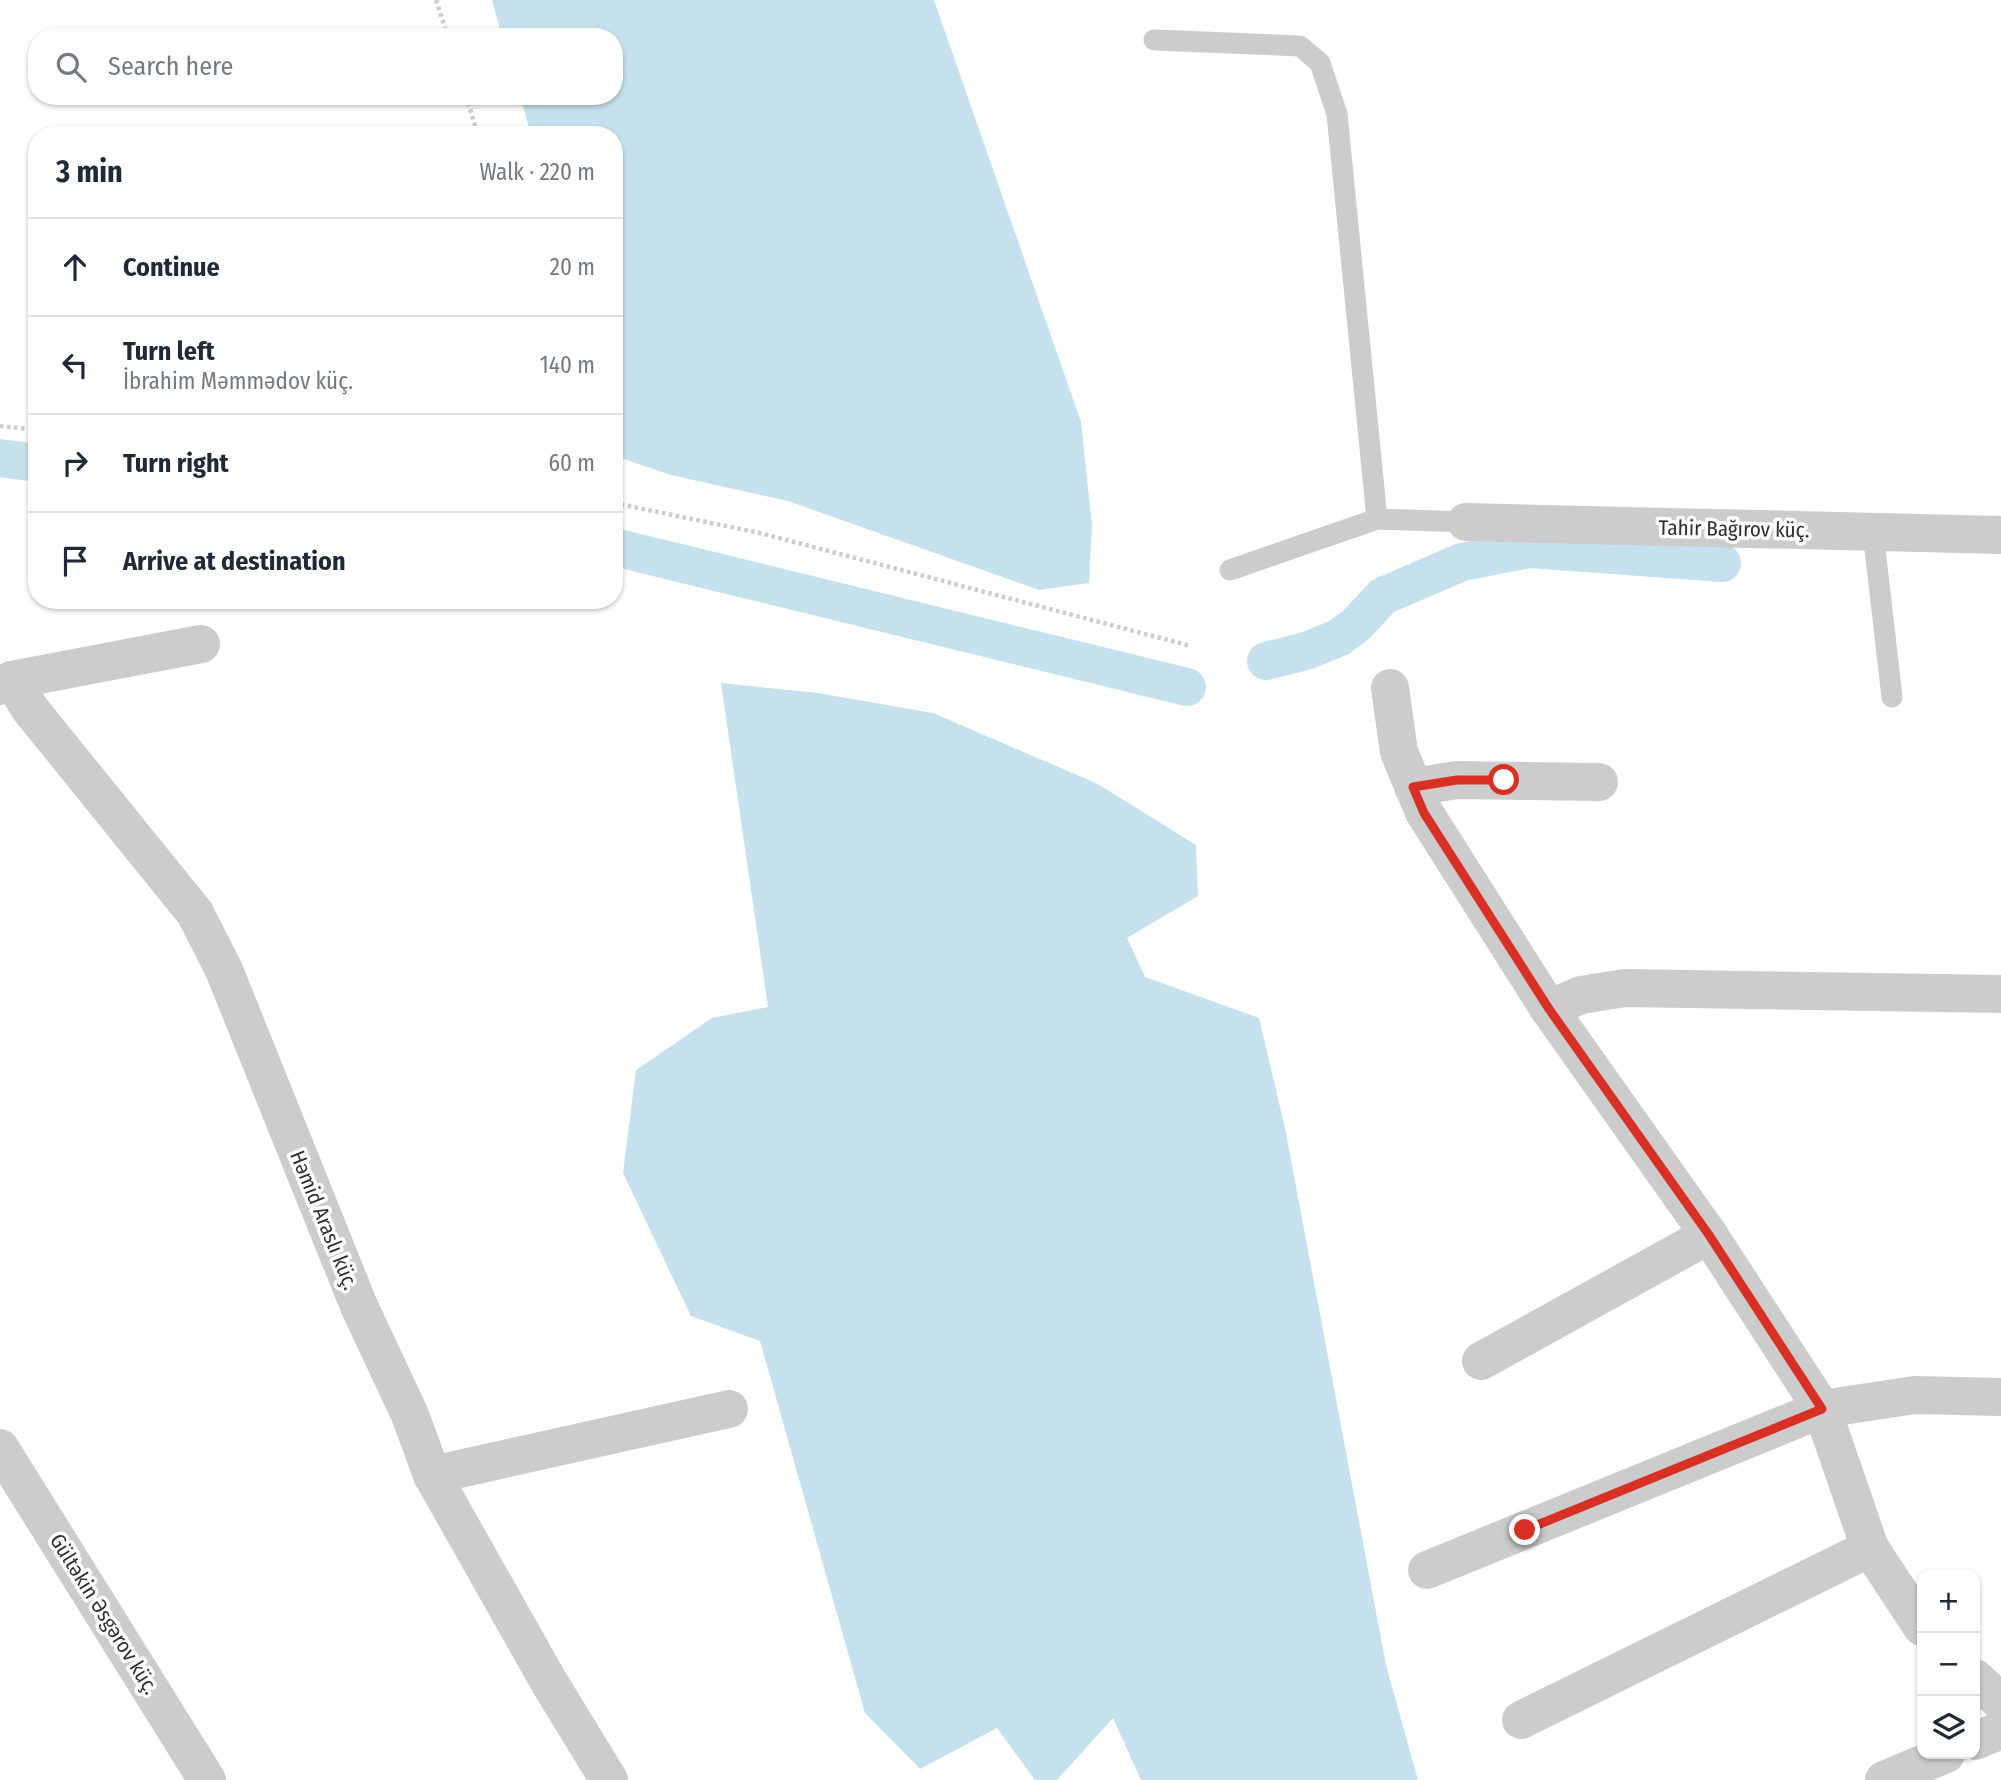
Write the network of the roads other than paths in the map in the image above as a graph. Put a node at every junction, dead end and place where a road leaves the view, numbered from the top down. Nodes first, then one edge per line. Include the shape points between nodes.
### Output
1 (1154, 40) dead end
2 (1377, 519) junction
3 (1466, 522) joint
4 (1873, 532) junction
5 (2001, 535) edge
6 (1230, 570) dead end
7 (201, 644) dead end
8 (6, 683) edge
9 (1390, 688) dead end
10 (1892, 697) dead end
11 (1599, 782) dead end
12 (1413, 787) junction
13 (2001, 994) edge
14 (1549, 1009) junction
15 (1709, 1235) junction
16 (1480, 1361) dead end
17 (2001, 1398) edge
18 (729, 1409) dead end
19 (1822, 1409) junction
20 (0, 1448) edge
21 (432, 1475) junction
22 (1870, 1548) junction
23 (1427, 1570) dead end
24 (1917, 1619) edge
25 (1980, 1683) edge
26 (2001, 1702) edge
27 (1521, 1720) dead end
28 (2001, 1730) edge
29 (1980, 1739) edge
30 (1934, 1759) edge
31 (207, 1780) edge
32 (609, 1780) edge
33 (1884, 1780) edge

1 - 2 lane via 1300,46 1321,64 1337,114
2 - 3 lane
2 - 6 lane
3 - 4 street, Tahir Bağırov küç.
4 - 5 street, Tahir Bağırov küç.
4 - 10 lane
7 - 8 street
8 - 21 street, Həmid Araslı küç. via 195,914 225,970
9 - 12 street via 1399,751
11 - 12 street via 1457,780
12 - 14 street via 1431,824
13 - 14 street via 1625,988 1581,995
14 - 15 street
15 - 16 street
15 - 19 street
17 - 19 street via 1915,1395
18 - 21 street
19 - 22 street
19 - 23 street
20 - 31 street, Gültəkin Əsgərov küç.
21 - 32 street, Həmid Araslı küç.
22 - 24 street
22 - 27 street
25 - 26 street
28 - 29 street
30 - 33 street

